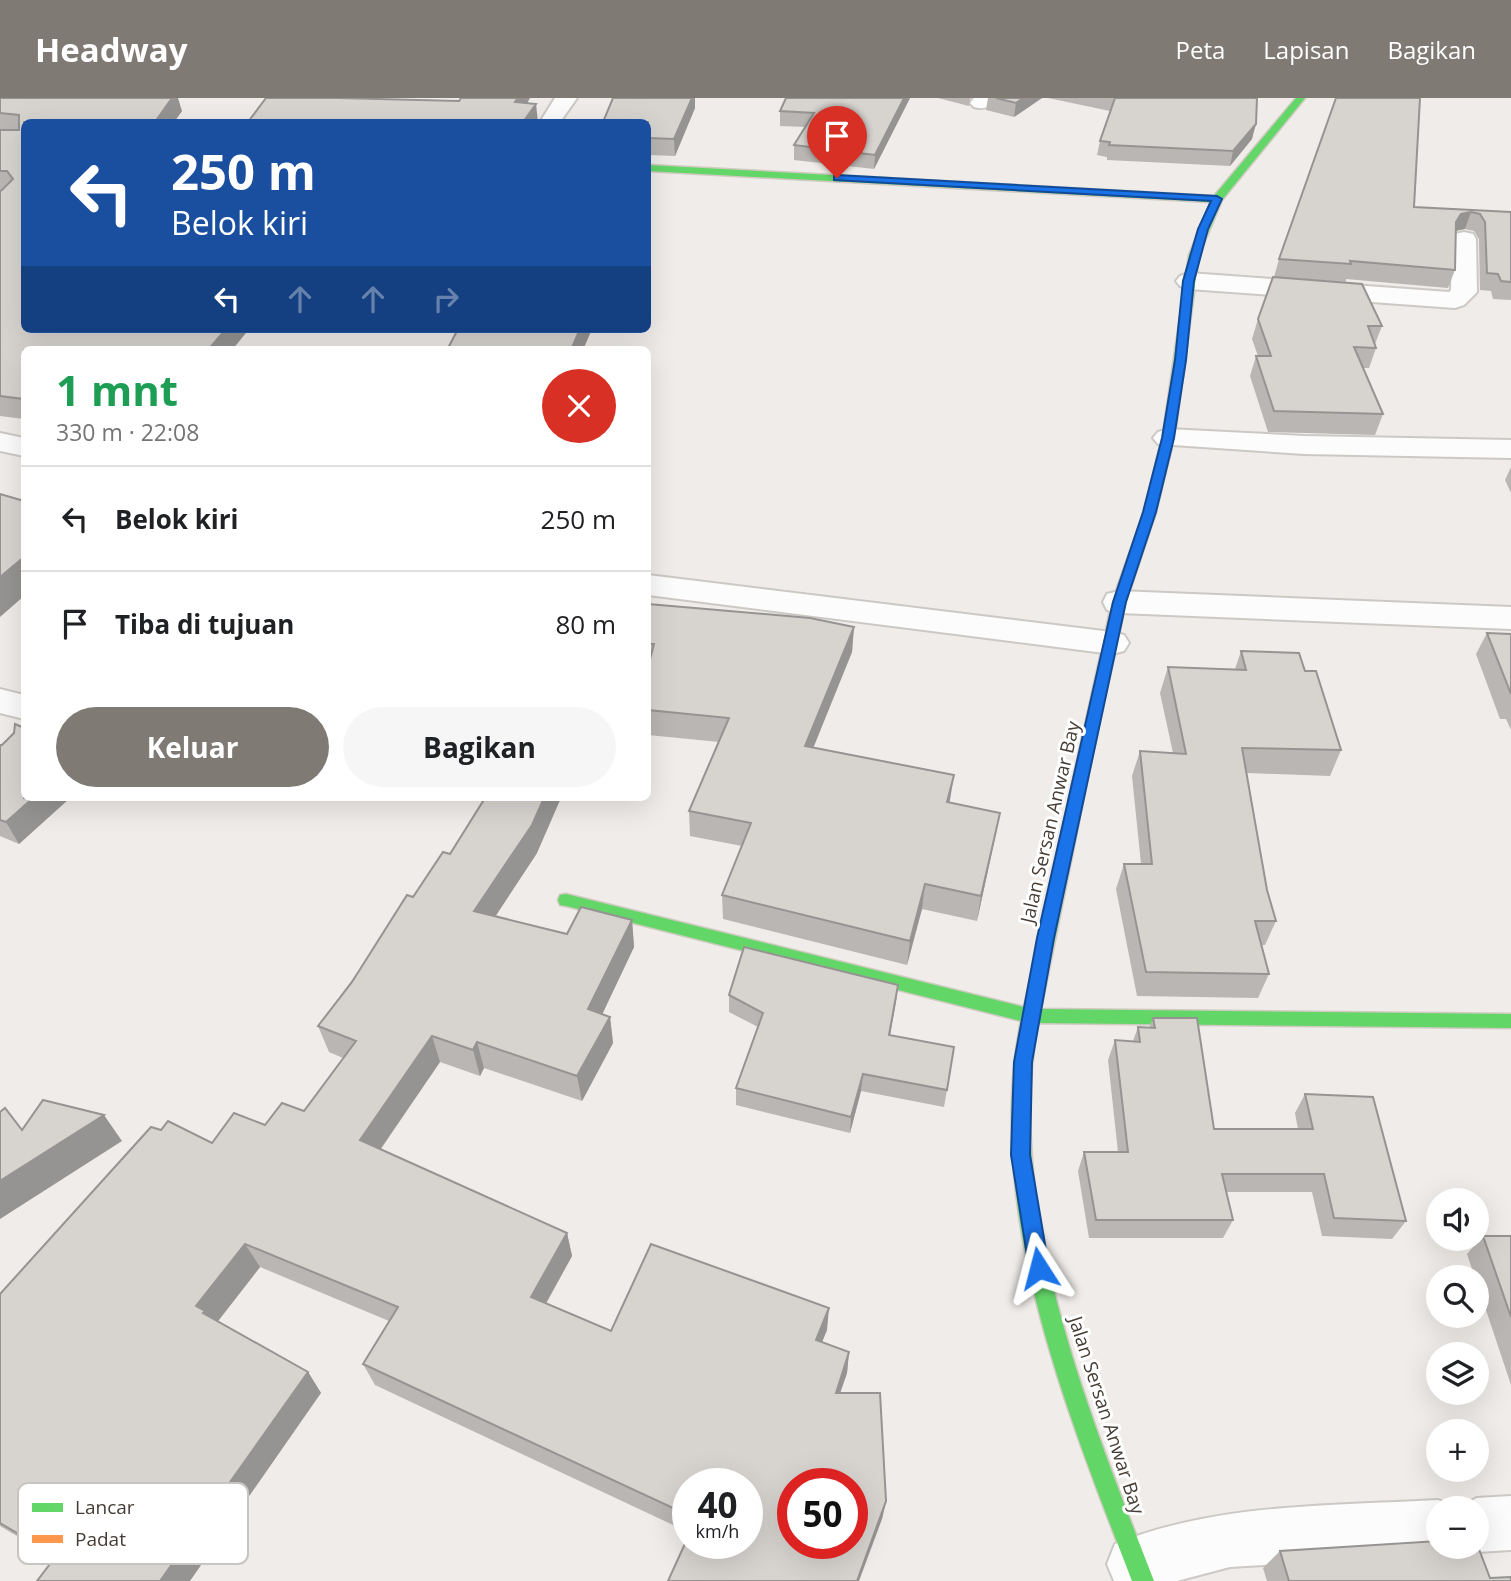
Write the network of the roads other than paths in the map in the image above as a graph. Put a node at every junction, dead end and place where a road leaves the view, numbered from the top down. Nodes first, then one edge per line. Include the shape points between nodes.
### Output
1 (566, 98) edge
2 (1301, 98) edge
3 (552, 119) edge
4 (651, 168) edge
5 (1217, 199) junction
6 (1464, 239) dead end
7 (1189, 281) junction
8 (1168, 438) junction
9 (0, 442) edge
10 (21, 446) edge
11 (1511, 449) edge
12 (651, 585) edge
13 (1119, 602) junction
14 (1511, 618) edge
15 (1112, 643) junction
16 (0, 701) edge
17 (21, 725) edge
18 (566, 900) dead end
19 (1032, 1016) junction
20 (1511, 1021) edge
21 (1511, 1523) edge
22 (1489, 1524) edge
23 (1426, 1528) edge
24 (1139, 1572) edge

1 - 3 street
2 - 5 main road, Jalan Sersan Anwar Bay
4 - 5 main road
5 - 7 main road, Jalan Sersan Anwar Bay via 1203,229
6 - 7 street via 1464,292 1455,300
7 - 8 main road, Jalan Sersan Anwar Bay
8 - 11 street
8 - 13 main road, Jalan Sersan Anwar Bay via 1150,512
9 - 10 street
12 - 15 street
13 - 14 street
13 - 15 main road, Jalan Sersan Anwar Bay
15 - 19 main road, Jalan Sersan Anwar Bay
16 - 17 street
18 - 19 main road
19 - 20 main road
19 - 24 main road, Jalan Sersan Anwar Bay via 1023,1062 1021,1155 1039,1268 1085,1429
21 - 22 street
23 - 24 street via 1230,1540

